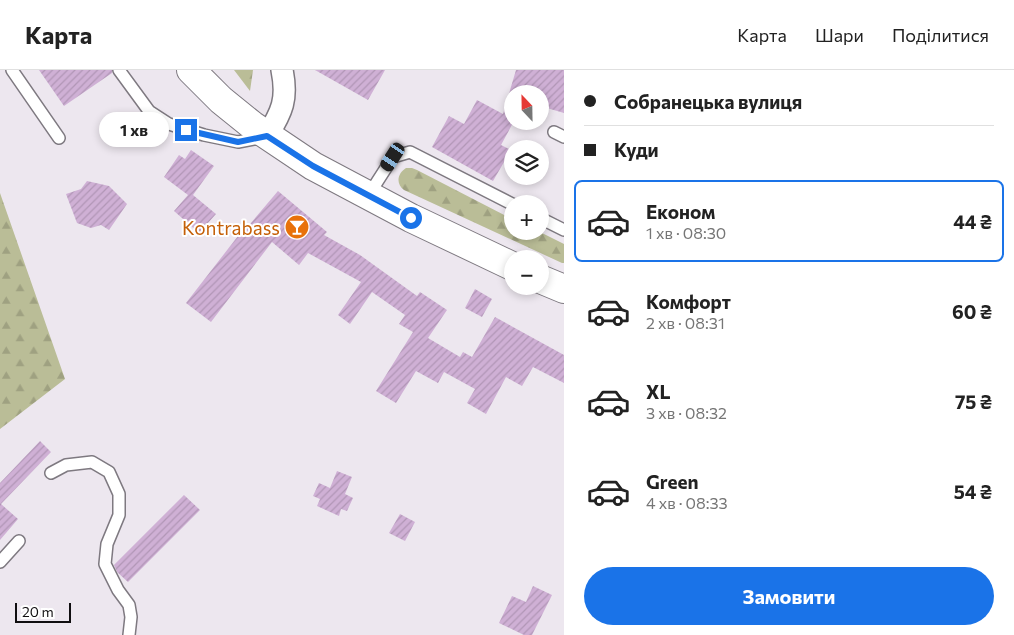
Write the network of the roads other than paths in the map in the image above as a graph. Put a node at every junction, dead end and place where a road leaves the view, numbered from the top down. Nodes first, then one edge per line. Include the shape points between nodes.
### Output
1 (12, 70) edge
2 (119, 70) edge
3 (191, 70) edge
4 (282, 70) edge
5 (267, 136) junction
6 (59, 138) dead end
7 (368, 196) junction
8 (504, 200) edge
9 (549, 222) edge
10 (564, 230) edge
11 (504, 262) edge
12 (549, 283) edge
13 (564, 290) edge
14 (51, 473) dead end
15 (19, 541) dead end
16 (0, 562) edge
17 (129, 635) edge

1 - 6 lane
2 - 5 lane via 149,112 169,124 238,142
3 - 5 main road via 221,100
4 - 5 street via 285,99
5 - 7 main road
7 - 8 lane via 393,157 410,152
7 - 11 main road
9 - 10 lane
12 - 13 main road
14 - 17 lane via 66,465 92,462 109,472 119,494 119,515 107,544 105,564 129,605
15 - 16 lane

